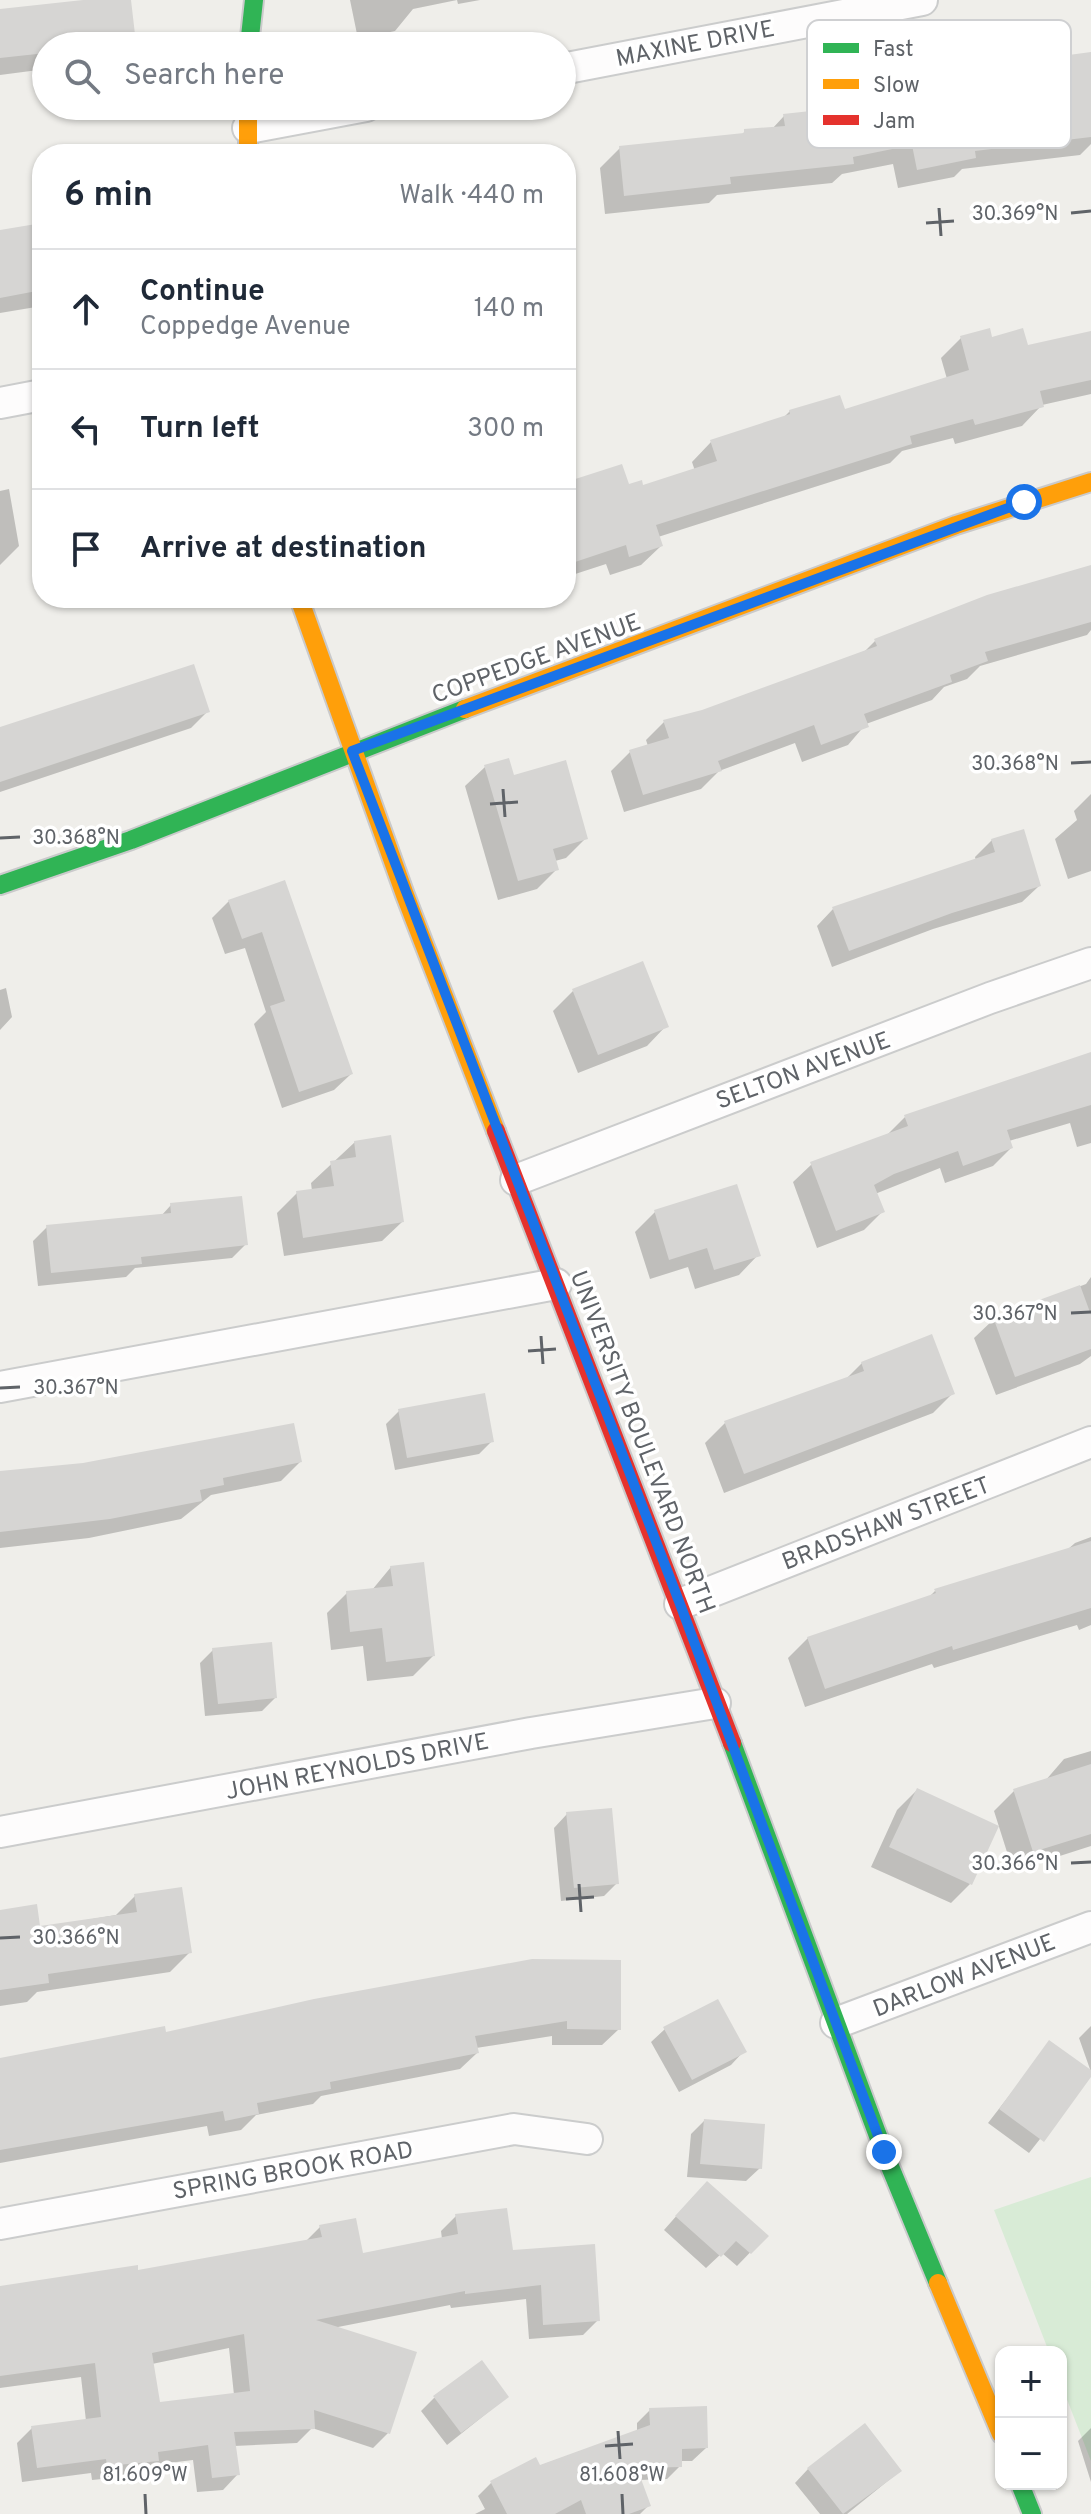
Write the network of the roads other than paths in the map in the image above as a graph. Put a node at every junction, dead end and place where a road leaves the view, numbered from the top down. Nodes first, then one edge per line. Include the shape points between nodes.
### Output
1 (254, 0) edge
2 (922, 0) edge
3 (818, 20) edge
4 (807, 22) edge
5 (251, 32) edge
6 (576, 66) edge
7 (294, 120) edge
8 (248, 129) edge
9 (32, 397) edge
10 (0, 403) edge
11 (1091, 482) edge
12 (302, 608) edge
13 (352, 751) junction
14 (0, 885) edge
15 (1091, 963) edge
16 (516, 1180) junction
17 (556, 1284) junction
18 (0, 1387) edge
19 (1091, 1442) edge
20 (680, 1604) junction
21 (715, 1703) junction
22 (0, 1832) edge
23 (1091, 1927) edge
24 (836, 2023) junction
25 (587, 2139) dead end
26 (0, 2224) edge
27 (995, 2420) edge
28 (1022, 2490) edge
29 (1032, 2514) edge

1 - 5 street
2 - 3 street, MAXINE DRIVE
4 - 6 street, MAXINE DRIVE
7 - 8 street
9 - 10 street
11 - 13 street, COPPEDGE AVENUE via 956,525
12 - 13 street, UNIVERSITY BOULEVARD NORTH
13 - 14 street, COPPEDGE AVENUE via 131,840
13 - 16 street, UNIVERSITY BOULEVARD NORTH
15 - 16 street, SELTON AVENUE
16 - 17 street, UNIVERSITY BOULEVARD NORTH
17 - 18 street
17 - 20 street, UNIVERSITY BOULEVARD NORTH
19 - 20 street, BRADSHAW STREET
20 - 21 street, UNIVERSITY BOULEVARD NORTH
21 - 22 street, JOHN REYNOLDS DRIVE
21 - 24 street, UNIVERSITY BOULEVARD NORTH
23 - 24 street, DARLOW AVENUE
24 - 27 street, UNIVERSITY BOULEVARD NORTH
25 - 26 street, SPRING BROOK ROAD via 514,2129
28 - 29 street

